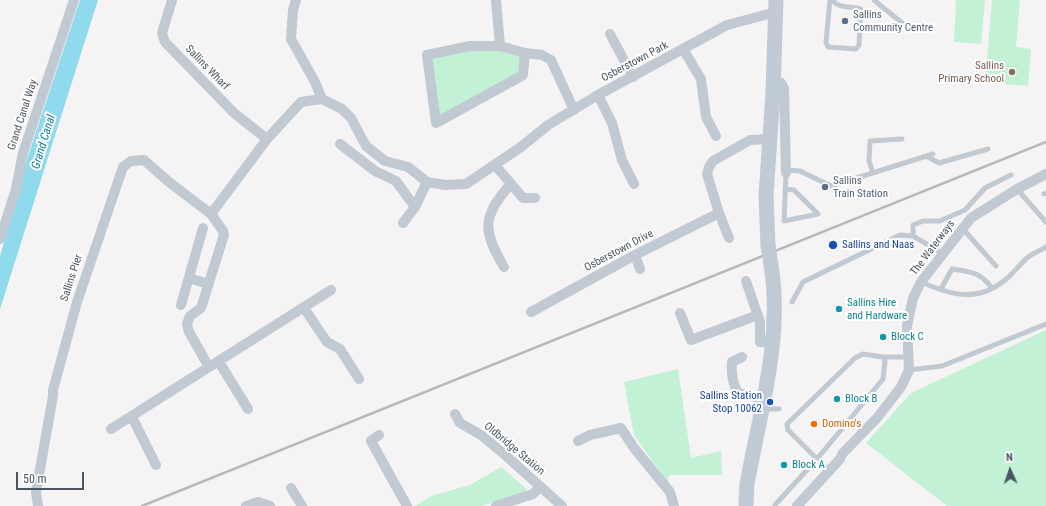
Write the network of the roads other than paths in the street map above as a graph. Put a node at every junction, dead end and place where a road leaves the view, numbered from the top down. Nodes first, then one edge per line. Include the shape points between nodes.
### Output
1 (74, 0) edge
2 (172, 0) edge
3 (296, 0) edge
4 (496, 0) edge
5 (830, 0) edge
6 (833, 0) edge
7 (874, 0) edge
8 (776, 6) edge
9 (902, 23) dead end
10 (610, 34) dead end
11 (500, 46) junction
12 (683, 49) junction
13 (525, 53) junction
14 (633, 77) junction
15 (774, 81) junction
16 (598, 95) junction
17 (322, 99) junction
18 (574, 110) junction
19 (716, 136) dead end
20 (267, 139) junction
21 (770, 139) junction
22 (902, 139) dead end
23 (340, 144) dead end
24 (988, 149) dead end
25 (933, 154) dead end
26 (926, 156) junction
27 (495, 165) junction
28 (786, 172) junction
29 (873, 173) junction
30 (1046, 174) edge
31 (1011, 175) dead end
32 (427, 182) junction
33 (511, 184) junction
34 (634, 184) dead end
35 (785, 189) junction
36 (1016, 190) junction
37 (535, 198) dead end
38 (415, 207) junction
39 (719, 212) junction
40 (211, 214) junction
41 (1046, 222) edge
42 (403, 223) dead end
43 (203, 228) dead end
44 (962, 228) junction
45 (913, 236) junction
46 (730, 238) dead end
47 (0, 239) edge
48 (1046, 247) edge
49 (942, 253) junction
50 (635, 255) junction
51 (996, 266) dead end
52 (504, 267) dead end
53 (640, 269) dead end
54 (188, 278) junction
55 (746, 281) dead end
56 (921, 282) junction
57 (208, 284) junction
58 (992, 288) junction
59 (941, 289) junction
60 (331, 290) dead end
61 (792, 302) dead end
62 (181, 305) dead end
63 (304, 308) junction
64 (531, 312) dead end
65 (680, 312) dead end
66 (758, 315) junction
67 (1046, 324) edge
68 (773, 343) junction
69 (742, 357) dead end
70 (883, 357) junction
71 (908, 357) junction
72 (219, 362) junction
73 (209, 368) junction
74 (909, 370) junction
75 (359, 379) dead end
76 (762, 404) junction
77 (248, 409) dead end
78 (779, 409) dead end
79 (456, 414) dead end
80 (132, 417) junction
81 (111, 429) dead end
82 (379, 435) dead end
83 (578, 441) dead end
84 (817, 459) junction
85 (156, 464) dead end
86 (829, 471) junction
87 (540, 487) junction
88 (292, 488) dead end
89 (775, 505) dead end
90 (38, 506) edge
91 (246, 506) edge
92 (270, 506) edge
93 (302, 506) edge
94 (407, 506) edge
95 (496, 506) edge
96 (562, 506) edge
97 (674, 506) edge
98 (746, 506) edge
99 (797, 506) edge

1 - 47 street, Grand Canal Way via 23,153 16,189
2 - 20 street, Sallins Wharf via 162,33 165,42 234,113
3 - 17 street via 291,39
4 - 11 street
5 - 6 lane via 826,42 828,46 856,49 861,9 840,6
7 - 9 lane
8 - 12 street, Osberstown Park via 727,25
8 - 15 street
10 - 14 street
11 - 13 street
11 - 13 street via 470,46 427,55 436,123 522,74
12 - 14 street, Osberstown Park
12 - 19 street, Osberstown Park via 700,79 706,117
13 - 18 street via 542,55 551,60
14 - 16 street, Osberstown Park
15 - 21 street
15 - 28 street via 782,83 784,88
16 - 18 street, Osberstown Park
16 - 34 street, Osberstown Park via 612,123 622,160
17 - 20 street via 301,102
17 - 32 street via 342,109 351,118 366,146 385,161 408,167
18 - 27 street, Osberstown Park via 548,125
20 - 40 street
21 - 39 street via 750,140 713,161 707,174
21 - 68 street, bridge via 766,196 768,245 775,300
22 - 29 lane via 870,141 869,161
23 - 38 street via 375,171 396,181
24 - 26 lane via 939,163
25 - 26 lane
26 - 29 lane
27 - 32 street, Osberstown Park via 466,184 445,185
27 - 33 street
28 - 29 lane via 800,171 831,186
28 - 35 lane
30 - 36 street, The Waterways
31 - 45 lane via 985,188 965,210 940,221 923,221 913,226
32 - 38 street
33 - 37 street via 523,198
33 - 52 street via 498,198 488,226 491,245
35 - 35 lane via 784,221 818,214 794,190
36 - 41 lane
36 - 44 street, The Waterways via 971,218
38 - 42 street
39 - 46 street
39 - 50 street, Osberstown Drive
40 - 57 street, Sallins Pier via 224,233
40 - 90 street, Sallins Pier via 144,160 131,161 123,167 77,302 53,390 36,492
43 - 54 street
44 - 49 street, The Waterways
44 - 51 lane
45 - 49 lane
45 - 61 lane via 900,235 803,282
48 - 58 lane via 1028,257 1005,280
49 - 56 street, The Waterways
50 - 53 street
50 - 64 street, Osberstown Drive
54 - 57 street
54 - 62 street
55 - 66 street
56 - 59 lane
56 - 71 street, The Waterways via 913,298 907,326
57 - 73 street, Sallins Pier via 201,308 190,316 187,324
58 - 59 lane via 969,296
58 - 59 lane via 985,278 978,274 952,269
60 - 63 street
63 - 72 street
63 - 75 street via 327,342 340,349
65 - 66 street via 691,340
66 - 68 street via 760,342
67 - 74 lane via 942,366
68 - 76 street
69 - 76 street via 732,362 734,386 738,393
70 - 71 lane
70 - 84 lane via 883,379
70 - 84 lane via 864,354 855,358 787,424 788,430
71 - 74 street, The Waterways
72 - 73 street
72 - 77 street
73 - 80 street
74 - 86 street, The Waterways via 901,388
76 - 78 lane
76 - 98 street via 747,484
79 - 87 street, Oldbridge Station via 460,423 481,435
80 - 81 street
80 - 85 street
82 - 94 street via 371,441
83 - 97 street via 590,435 622,428 634,448 670,492
84 - 86 lane
84 - 89 lane
86 - 99 street, The Waterways
87 - 95 street, Oldbridge Station via 533,494
87 - 96 street, Oldbridge Station
88 - 93 street
91 - 92 street via 258,502

